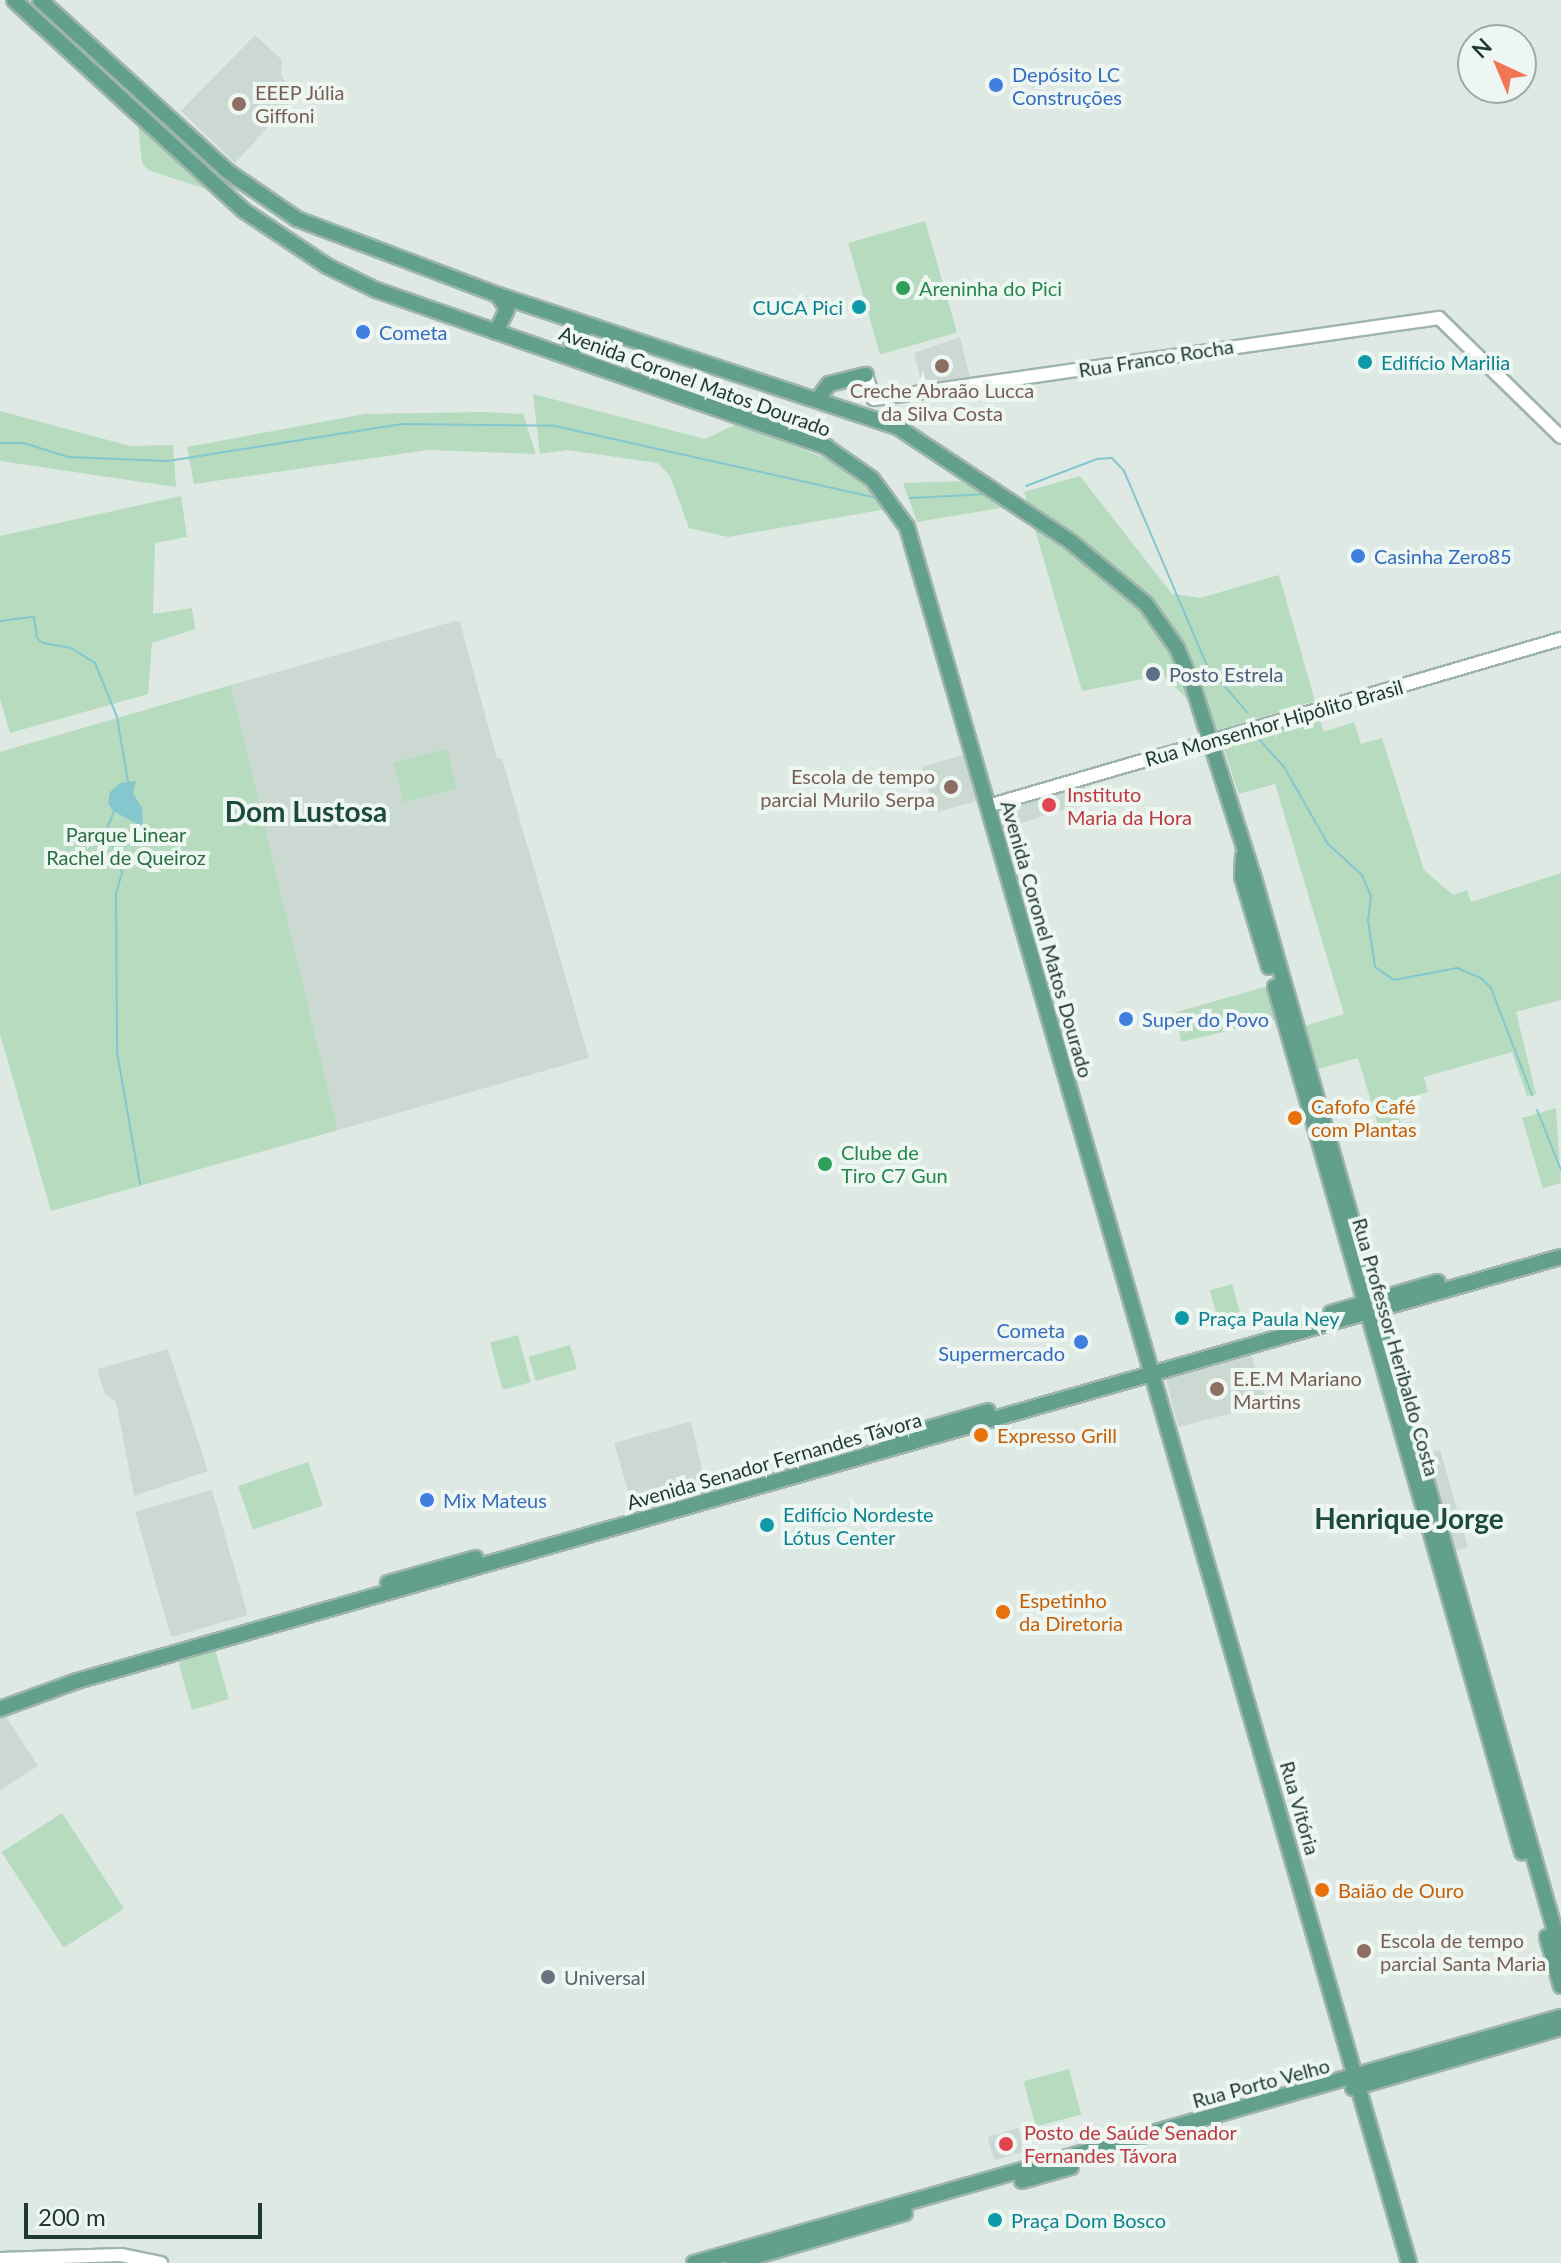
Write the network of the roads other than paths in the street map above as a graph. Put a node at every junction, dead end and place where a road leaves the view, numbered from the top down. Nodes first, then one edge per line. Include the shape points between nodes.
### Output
1 (14, 0) edge
2 (40, 0) edge
3 (498, 295) junction
4 (591, 326) junction
5 (496, 332) junction
6 (573, 356) junction
7 (866, 375) joint
8 (817, 400) junction
9 (878, 420) joint
10 (1561, 437) edge
11 (1561, 639) edge
12 (1210, 741) junction
13 (988, 806) junction
14 (1561, 1247) edge
15 (1561, 1257) edge
16 (1369, 1307) junction
17 (1152, 1369) junction
18 (1432, 1523) junction
19 (0, 1698) edge
20 (0, 1709) edge
21 (1561, 1952) edge
22 (1561, 1986) edge
23 (1561, 2017) edge
24 (1561, 2028) edge
25 (1434, 2060) junction
26 (1357, 2082) junction
27 (1064, 2164) junction
28 (0, 2259) edge
29 (161, 2263) edge
30 (694, 2263) edge
31 (733, 2263) edge
32 (1409, 2263) edge

1 - 5 main road, Avenida Coronel Matos Dourado via 243,210 327,266 376,290
2 - 3 main road, Avenida Coronel Matos Dourado via 263,200 317,229
3 - 4 main road, Avenida Coronel Matos Dourado
3 - 5 main road via 507,309
4 - 6 main road via 571,337
4 - 8 main road, Avenida Coronel Matos Dourado
5 - 6 main road, Avenida Coronel Matos Dourado
6 - 13 main road, Avenida Coronel Matos Dourado via 826,447 875,483 907,527
7 - 8 main road via 829,384
7 - 10 main road, Rua Franco Rocha via 874,399 1439,318
8 - 9 main road, Avenida Coronel Matos Dourado
9 - 12 main road, Rua Professor Heribaldo Costa via 934,448 1071,542 1146,604 1177,648
11 - 12 main road, Rua Monsenhor Hipólito Brasil
12 - 13 main road, Rua Monsenhor Hipólito Brasil
12 - 16 main road, Rua Professor Heribaldo Costa via 1253,875
13 - 17 main road, Avenida Coronel Matos Dourado
14 - 16 main road, Avenida Senador Fernandes Távora
15 - 16 main road, Avenida Senador Fernandes Távora
16 - 17 main road, Avenida Senador Fernandes Távora
16 - 18 main road, Rua Professor Heribaldo Costa
17 - 19 main road, Avenida Senador Fernandes Távora
17 - 20 main road, Avenida Senador Fernandes Távora via 49,1689
17 - 26 main road, Rua Vitória
18 - 21 main road, Rua Professor Heribaldo Costa
18 - 22 main road, Rua Professor Heribaldo Costa
23 - 25 main road, Rua Porto Velho
24 - 25 main road, Rua Porto Velho
25 - 26 main road, Rua Porto Velho
26 - 27 main road, Rua Porto Velho
26 - 32 main road, Rua Vitória
27 - 30 main road, Rua Porto Velho
27 - 31 main road, Rua Porto Velho
28 - 29 main road via 121,2255

